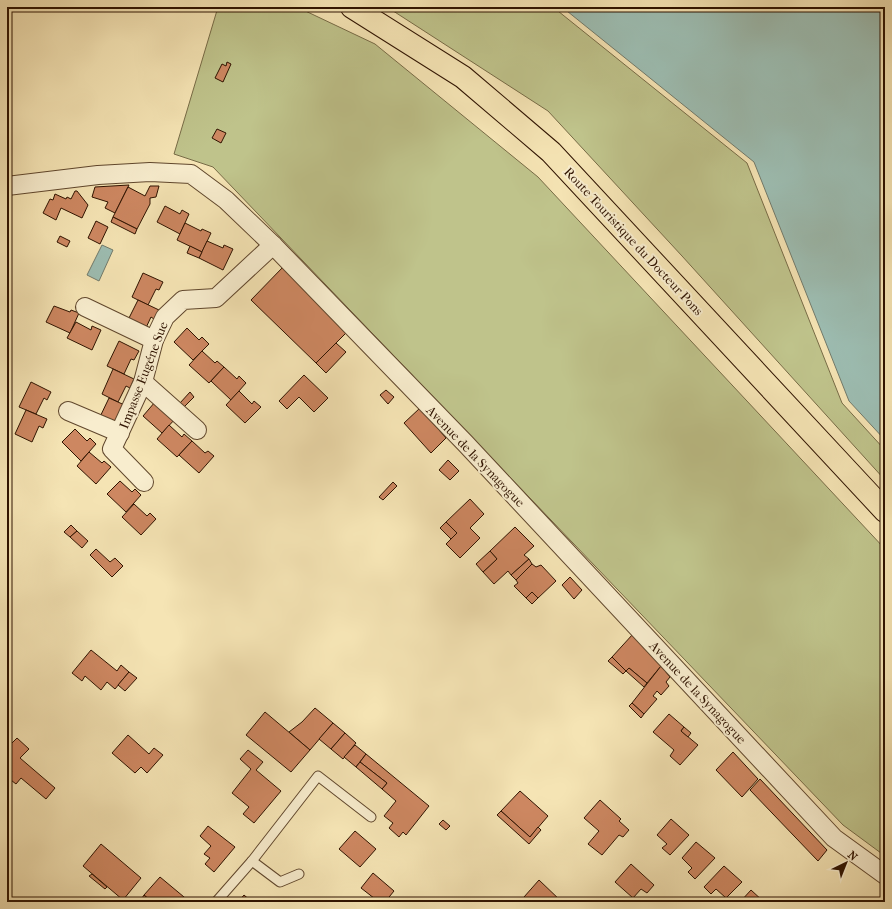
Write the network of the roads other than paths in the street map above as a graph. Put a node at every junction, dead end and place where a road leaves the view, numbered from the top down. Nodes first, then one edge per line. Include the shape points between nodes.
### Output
1 (352, 7) edge
2 (7, 186) edge
3 (273, 245) junction
4 (85, 307) dead end
5 (154, 340) junction
6 (142, 382) junction
7 (68, 411) dead end
8 (197, 430) dead end
9 (120, 433) junction
10 (144, 482) dead end
11 (885, 511) edge
12 (370, 817) dead end
13 (252, 862) junction
14 (299, 874) dead end
15 (885, 875) edge
16 (216, 902) edge

1 - 11 highway, Route Touristique du Docteur Pons via 463,77 551,152
2 - 3 street, Avenue de la Synagogue via 98,175 150,172 191,174 226,200
3 - 5 street, Impasse Eugéne Sue via 216,298 183,300 165,317
3 - 15 street, Avenue de la Synagogue via 481,460 834,838
4 - 5 street
5 - 6 street, Impasse Eugéne Sue
6 - 8 street
6 - 9 street, Impasse Eugéne Sue
7 - 9 street
9 - 10 street, Impasse Eugéne Sue via 112,449
12 - 13 lane via 318,776
13 - 14 lane via 280,882
13 - 16 lane

